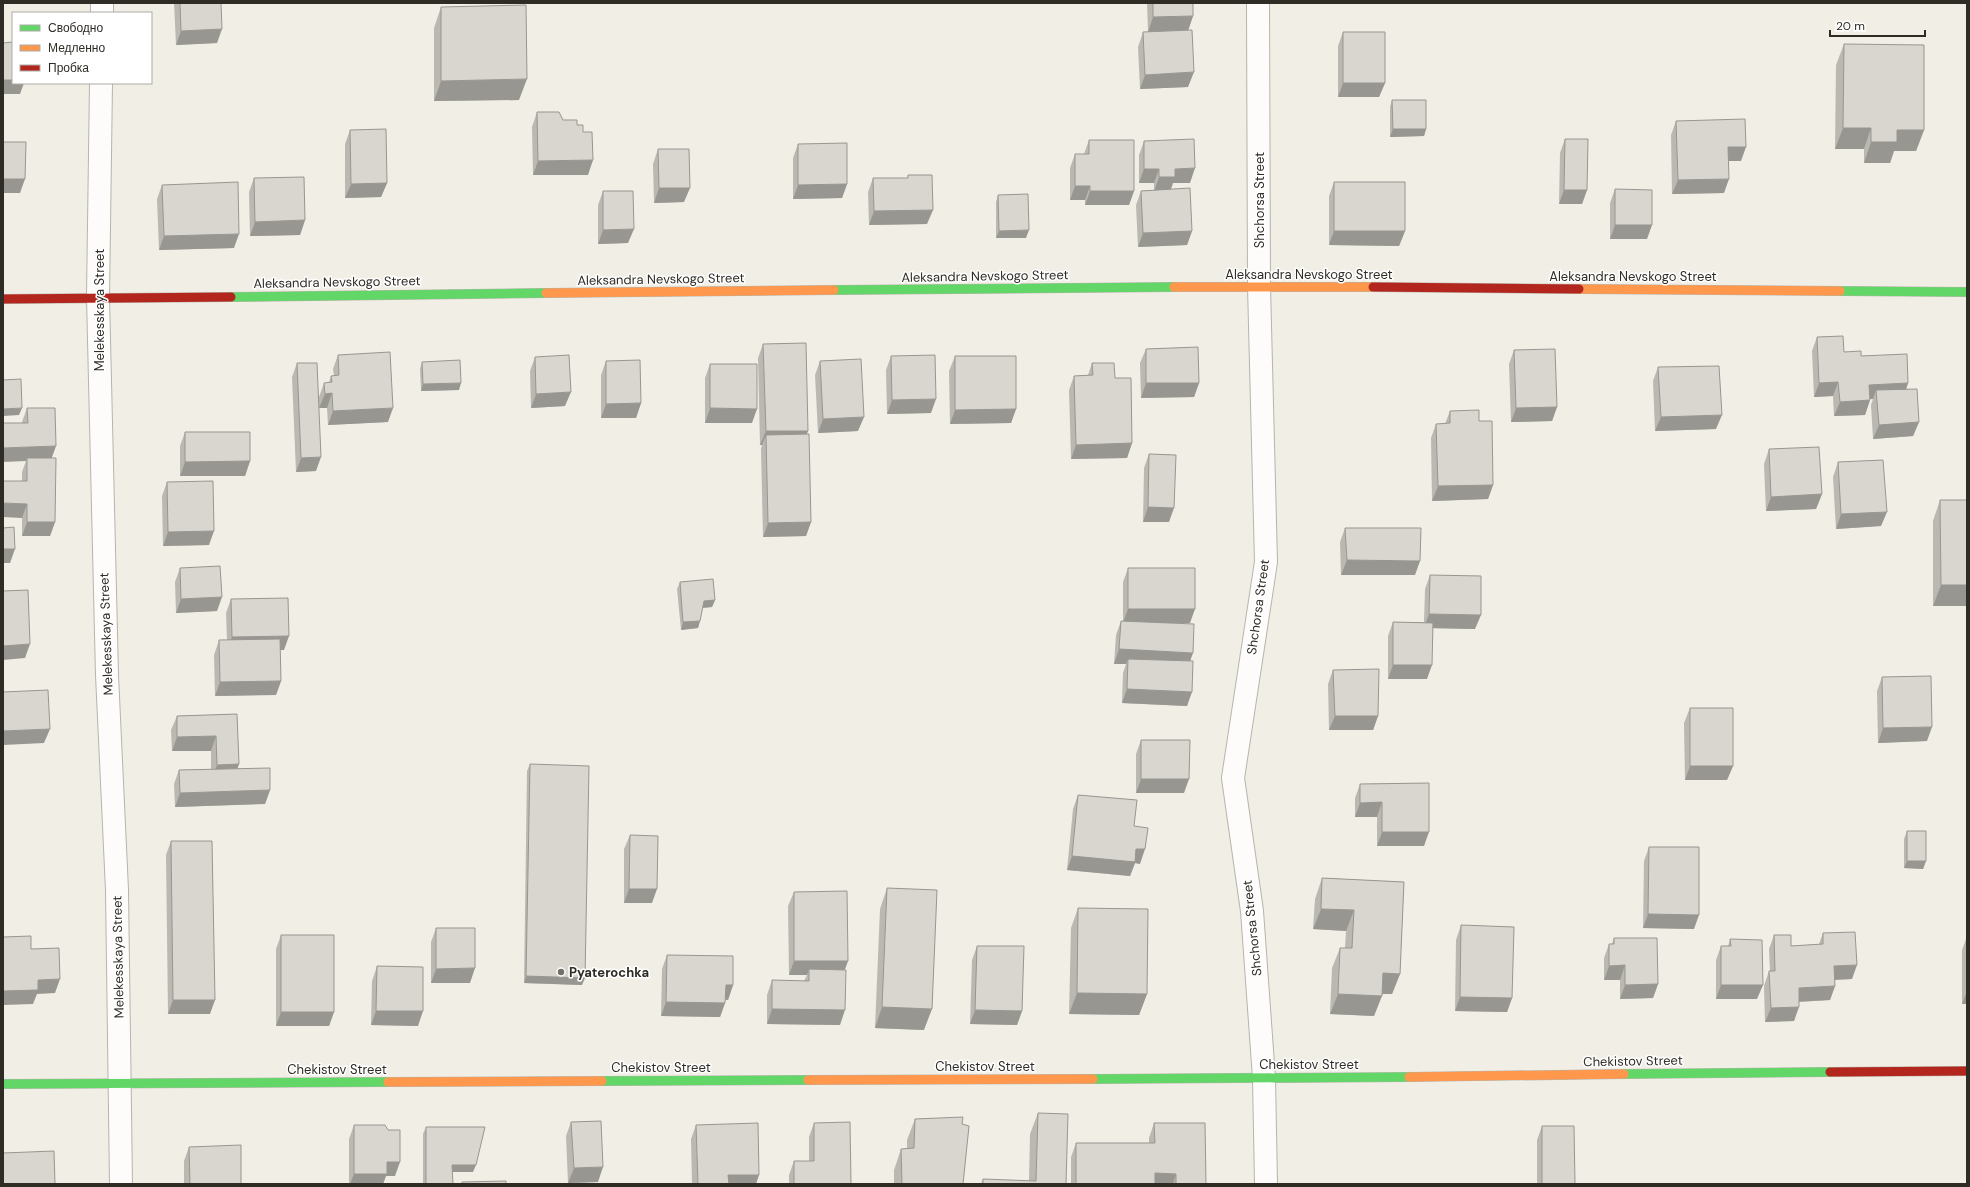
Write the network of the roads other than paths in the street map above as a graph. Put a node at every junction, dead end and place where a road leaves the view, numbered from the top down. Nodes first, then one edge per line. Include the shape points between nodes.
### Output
1 (1258, 3) edge
2 (101, 84) edge
3 (1260, 286) junction
4 (1967, 292) edge
5 (98, 297) junction
6 (3, 299) edge
7 (1967, 1072) edge
8 (1264, 1078) junction
9 (119, 1082) junction
10 (3, 1084) edge
11 (122, 1184) edge
12 (1266, 1184) edge

1 - 3 street, Shchorsa Street
2 - 5 street, Melekesskaya Street
3 - 4 street, Aleksandra Nevskogo Street
3 - 5 street, Aleksandra Nevskogo Street
3 - 8 street, Shchorsa Street via 1266,562 1232,778 1252,911
5 - 6 street, Aleksandra Nevskogo Street
5 - 9 street, Melekesskaya Street via 106,675 117,890
7 - 8 street, Chekistov Street
8 - 9 street, Chekistov Street
8 - 12 street, Shchorsa Street
9 - 10 street, Chekistov Street
9 - 11 street, Melekesskaya Street

